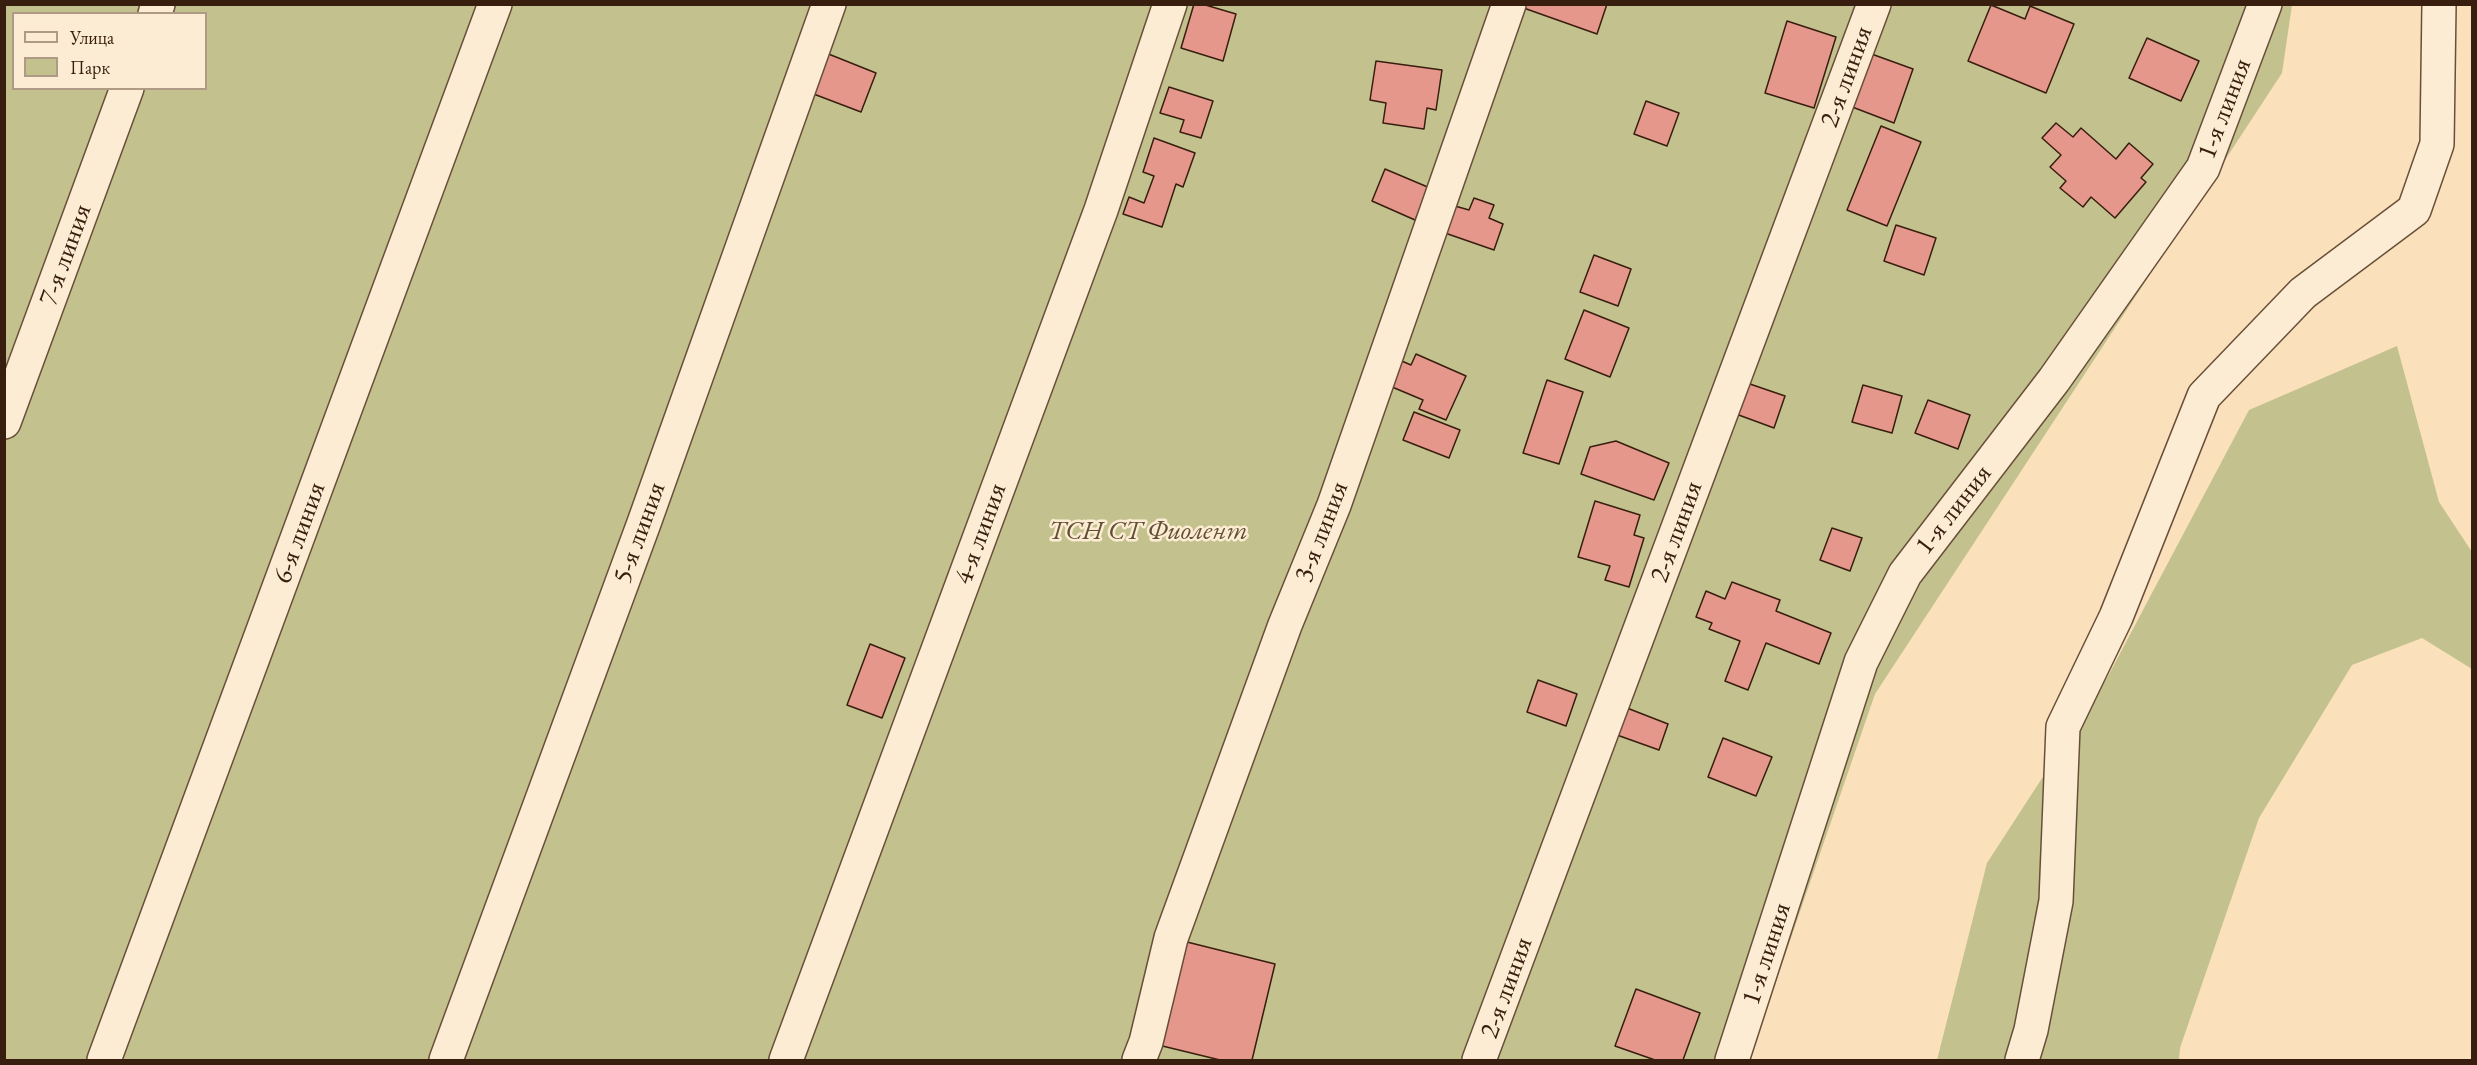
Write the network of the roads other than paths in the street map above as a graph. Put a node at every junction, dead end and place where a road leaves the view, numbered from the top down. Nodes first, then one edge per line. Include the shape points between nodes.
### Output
1 (495, 4) edge
2 (830, 4) edge
3 (1170, 4) edge
4 (1509, 4) edge
5 (1874, 4) edge
6 (2265, 4) edge
7 (2439, 4) edge
8 (126, 90) edge
9 (4, 422) edge
10 (104, 1060) edge
11 (446, 1060) edge
12 (786, 1060) edge
13 (1139, 1060) edge
14 (1479, 1060) edge
15 (1732, 1060) edge
16 (2022, 1060) edge

1 - 10 street, 6-я линия
2 - 11 street, 5-я линия
3 - 12 street, 4-я линия via 1097,221
4 - 13 street, 3-я линия via 1334,505 1285,625 1171,938
5 - 14 street, 2-я линия
6 - 15 street, 1-я линия via 2203,168 2054,380 1905,574 1861,662
7 - 16 street via 2437,144 2414,210 2303,293 2204,396 2116,617 2063,727 2056,901
8 - 9 street, 7-я линия

